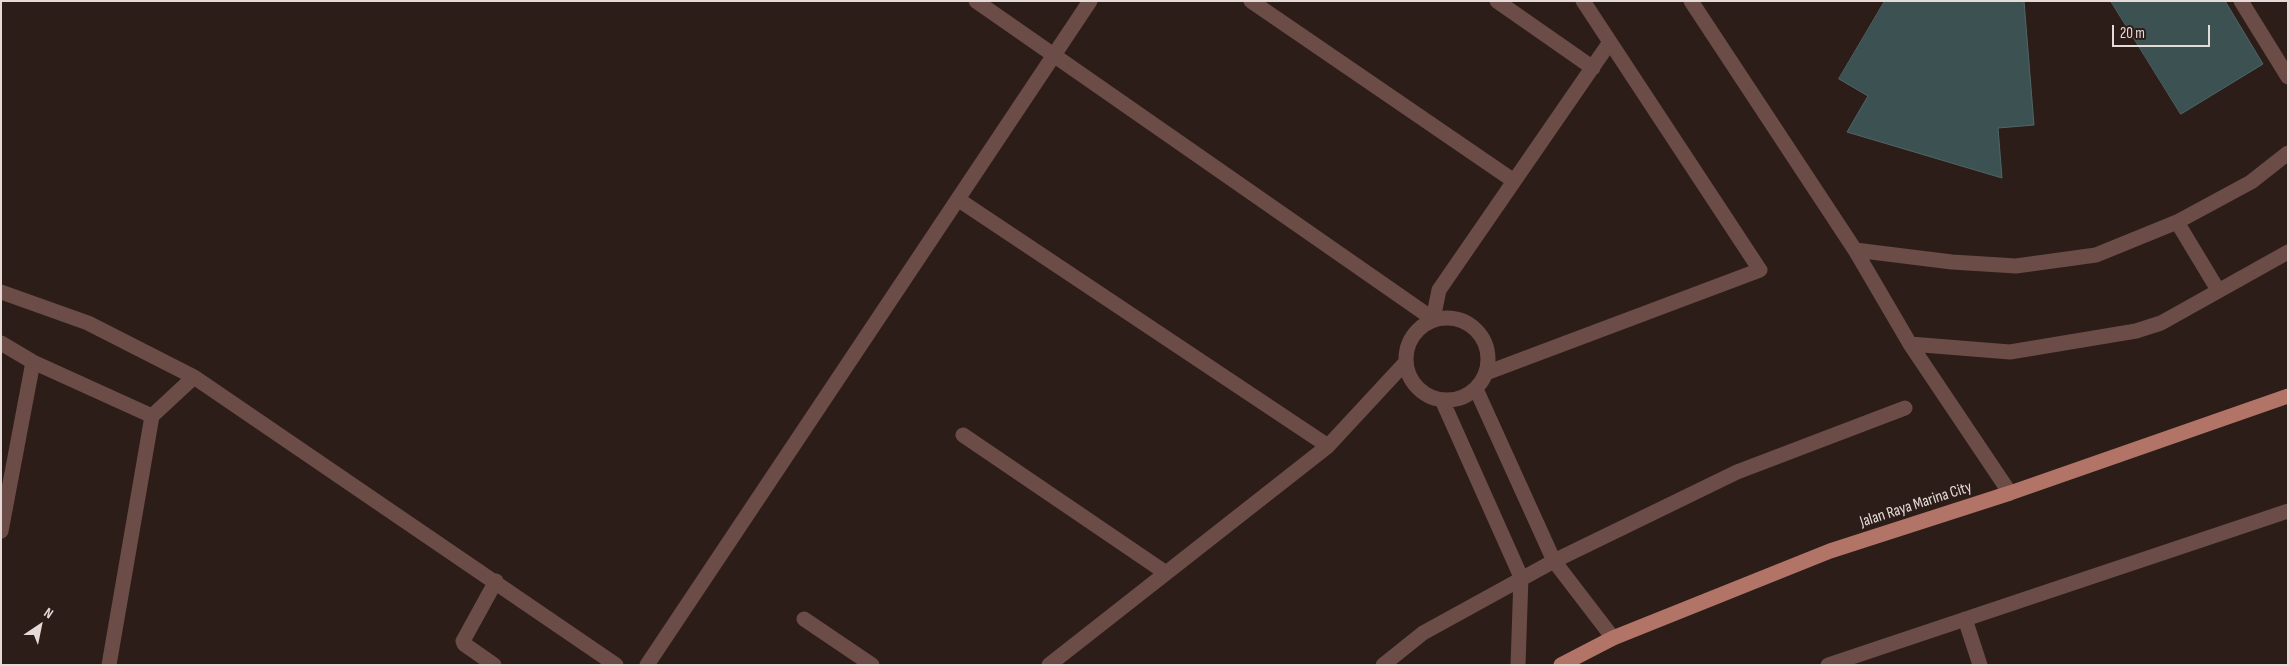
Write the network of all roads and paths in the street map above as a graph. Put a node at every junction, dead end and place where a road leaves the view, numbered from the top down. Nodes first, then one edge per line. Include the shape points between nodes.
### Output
1 (976, 1) edge
2 (1090, 1) edge
3 (1251, 1) edge
4 (1497, 1) edge
5 (1583, 1) edge
6 (1691, 1) edge
7 (2241, 1) edge
8 (1610, 42) junction
9 (1054, 56) junction
10 (1593, 68) junction
11 (2288, 77) edge
12 (2288, 153) edge
13 (1514, 181) junction
14 (959, 200) junction
15 (2177, 222) junction
16 (1855, 250) junction
17 (2288, 252) edge
18 (2218, 290) junction
19 (1, 292) edge
20 (1433, 319) junction
21 (1, 343) edge
22 (1910, 344) junction
23 (33, 362) junction
24 (1405, 363) junction
25 (1486, 373) junction
26 (194, 377) junction
27 (1476, 389) junction
28 (2288, 396) edge
29 (1442, 400) junction
30 (1905, 408) dead end
31 (152, 416) junction
32 (963, 435) dead end
33 (1328, 446) junction
34 (2010, 492) junction
35 (4, 503) edge
36 (2288, 511) edge
37 (1, 532) edge
38 (1554, 561) junction
39 (1166, 572) junction
40 (1521, 577) junction
41 (496, 581) junction
42 (804, 619) dead end
43 (1965, 619) junction
44 (1613, 638) junction
45 (109, 665) edge
46 (494, 665) edge
47 (616, 665) edge
48 (647, 665) edge
49 (872, 665) edge
50 (1049, 665) edge
51 (1383, 665) edge
52 (1518, 665) edge
53 (1561, 665) edge
54 (1828, 665) edge
55 (1980, 665) edge

1 - 9 street
2 - 9 street
3 - 13 street
4 - 10 street
5 - 8 street
6 - 16 street
7 - 11 street
8 - 10 street
8 - 25 street via 1760,270
9 - 14 street
9 - 20 street
10 - 13 street
12 - 15 street via 2252,182
13 - 20 street via 1439,290
14 - 33 street
14 - 48 street
15 - 16 street via 2096,255 2016,266
15 - 18 street
16 - 22 street
17 - 18 street
18 - 22 street via 2161,323 2136,331 2010,352
19 - 26 street via 88,323
20 - 24 street via 1417,329 1407,345
20 - 25 street via 1451,318 1469,324 1482,337 1488,355
21 - 23 street
22 - 34 street
23 - 31 street
23 - 35 street
24 - 29 street via 1411,381 1424,394
24 - 33 street
25 - 27 street
26 - 31 street
26 - 41 street
27 - 29 street via 1460,398
27 - 38 street
28 - 34 main road, Jalan Raya Marina City
29 - 40 street
30 - 38 street via 1737,472
31 - 45 street
32 - 39 street
33 - 39 street
34 - 44 main road, Jalan Raya Marina City via 1830,551
35 - 37 street
36 - 43 street
38 - 40 street
38 - 44 street
39 - 50 street
40 - 51 street via 1423,633
40 - 52 street
41 - 46 street via 463,640
41 - 47 street
42 - 49 street
43 - 54 street
43 - 55 street
44 - 53 main road, Jalan Raya Marina City

